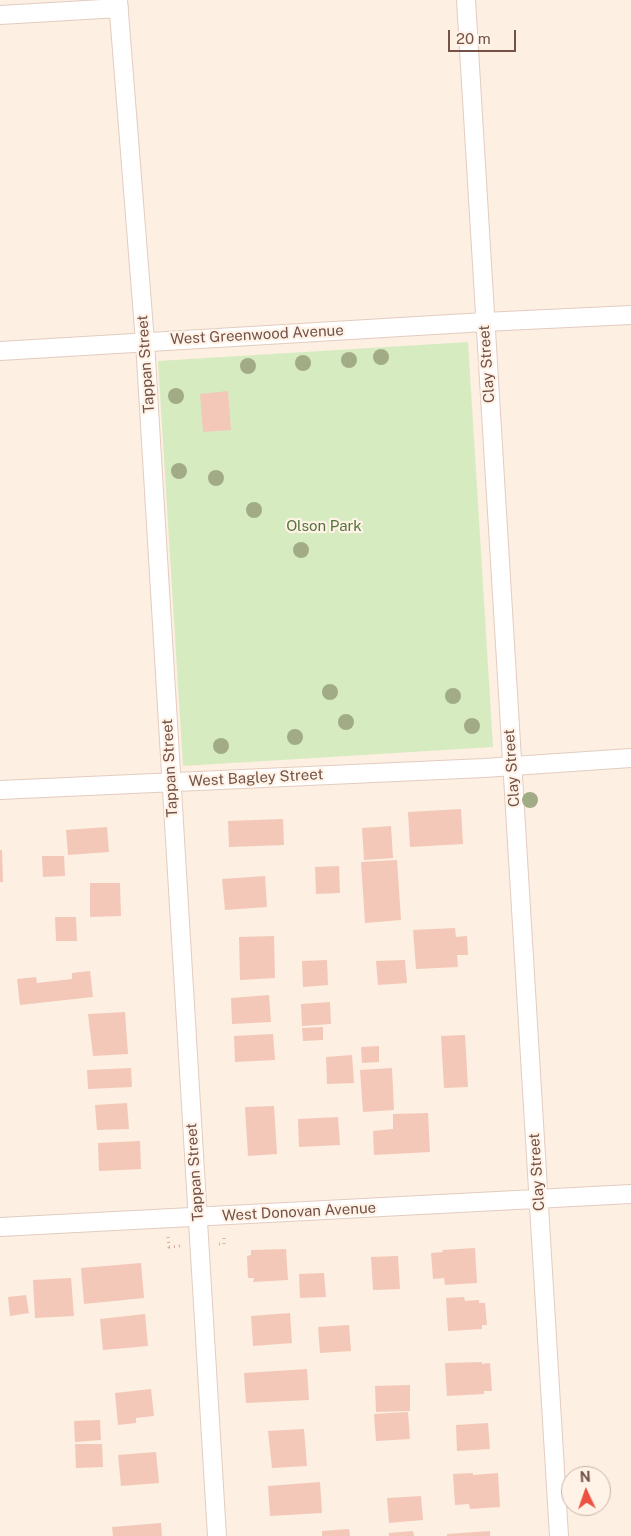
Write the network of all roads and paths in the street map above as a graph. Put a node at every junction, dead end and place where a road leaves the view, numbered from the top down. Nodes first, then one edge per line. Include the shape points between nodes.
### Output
1 (466, 0) edge
2 (119, 4) edge
3 (0, 15) edge
4 (631, 315) edge
5 (484, 322) junction
6 (144, 342) junction
7 (0, 351) edge
8 (631, 758) edge
9 (512, 766) junction
10 (171, 782) junction
11 (0, 790) edge
12 (631, 1194) edge
13 (538, 1199) junction
14 (198, 1217) junction
15 (0, 1227) edge
16 (217, 1536) edge
17 (559, 1536) edge

1 - 5 street, Clay Street
2 - 3 street
2 - 6 street, Tappan Street
4 - 5 street, West Greenwood Avenue
5 - 6 street, West Greenwood Avenue
5 - 9 street, Clay Street
6 - 7 street, West Greenwood Avenue
6 - 10 street, Tappan Street
8 - 9 street, West Bagley Street
9 - 10 street, West Bagley Street
9 - 13 street, Clay Street
10 - 11 street, West Bagley Street
10 - 14 street, Tappan Street
12 - 13 street, West Donovan Avenue
13 - 14 street, West Donovan Avenue
13 - 17 street, Clay Street
14 - 15 street, West Donovan Avenue
14 - 16 street, Tappan Street

